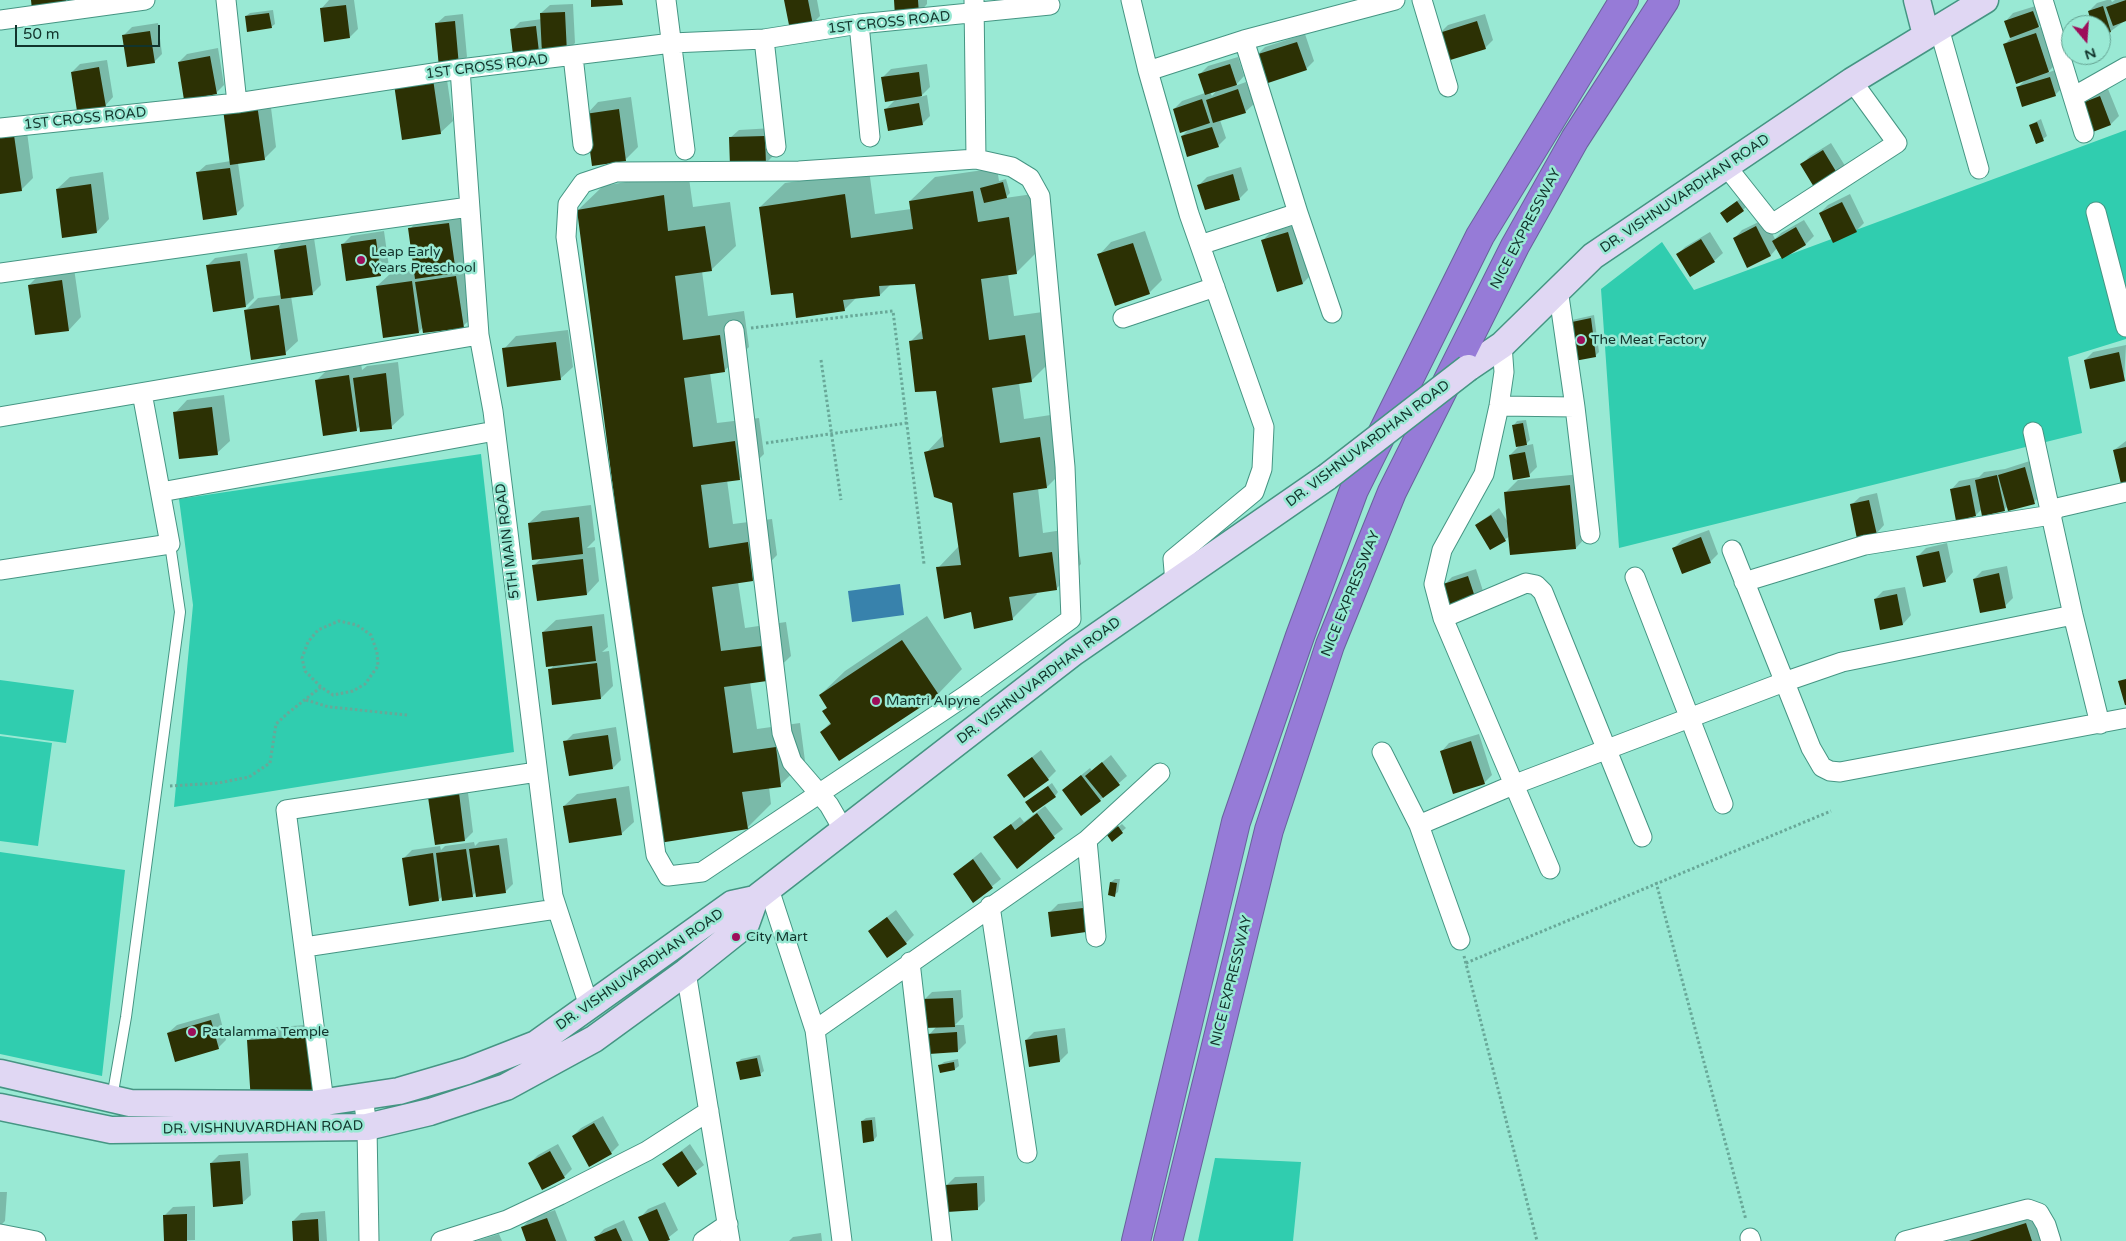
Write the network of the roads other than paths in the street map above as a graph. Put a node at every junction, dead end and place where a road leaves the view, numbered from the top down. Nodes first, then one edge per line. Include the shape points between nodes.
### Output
1 (145, 0) edge
2 (226, 0) edge
3 (666, 0) edge
4 (1131, 0) edge
5 (1395, 0) edge
6 (1422, 0) edge
7 (1624, 0) edge
8 (1665, 0) edge
9 (1917, 0) edge
10 (2043, 0) edge
11 (125, 1) edge
12 (1973, 3) edge
13 (1050, 6) dead end
14 (974, 7) edge
15 (29, 8) edge
16 (0, 20) edge
17 (859, 24) junction
18 (1932, 32) junction
19 (764, 40) junction
20 (1244, 40) junction
21 (672, 43) junction
22 (573, 56) junction
23 (2126, 67) edge
24 (460, 70) junction
25 (1148, 71) junction
26 (1852, 81) junction
27 (1448, 87) dead end
28 (2073, 97) junction
29 (236, 103) junction
30 (0, 128) edge
31 (2084, 133) dead end
32 (870, 137) dead end
33 (583, 144) dead end
34 (776, 147) dead end
35 (685, 150) dead end
36 (976, 159) junction
37 (1726, 166) junction
38 (1979, 169) dead end
39 (469, 207) junction
40 (2096, 212) dead end
41 (1298, 213) junction
42 (1200, 245) junction
43 (2118, 263) edge
44 (0, 274) edge
45 (1215, 287) junction
46 (1558, 289) junction
47 (1332, 313) dead end
48 (1123, 318) dead end
49 (2126, 327) edge
50 (734, 330) road end
51 (479, 335) junction
52 (1502, 345) junction
53 (142, 393) junction
54 (1499, 406) junction
55 (1575, 407) junction
56 (0, 417) edge
57 (496, 431) junction
58 (2033, 432) dead end
59 (160, 492) junction
60 (2126, 492) edge
61 (2052, 515) junction
62 (1590, 534) dead end
63 (170, 544) junction
64 (1732, 550) dead end
65 (0, 570) edge
66 (1635, 577) dead end
67 (1744, 582) junction
68 (1176, 583) junction
69 (2073, 615) junction
70 (1443, 618) junction
71 (1784, 682) junction
72 (976, 688) junction
73 (998, 710) junction
74 (1688, 718) junction
75 (2126, 718) edge
76 (2100, 724) junction
77 (1607, 749) junction
78 (1382, 752) dead end
79 (538, 772) junction
80 (1160, 773) dead end
81 (1512, 785) junction
82 (820, 793) junction
83 (1723, 804) dead end
84 (1419, 825) junction
85 (844, 831) junction
86 (1642, 837) dead end
87 (1087, 840) junction
88 (1550, 869) dead end
89 (762, 894) junction
90 (990, 906) junction
91 (556, 909) junction
92 (1096, 937) dead end
93 (1460, 940) road end
94 (305, 947) junction
95 (910, 962) junction
96 (686, 972) junction
97 (589, 1006) junction
98 (815, 1030) junction
99 (0, 1074) edge
100 (362, 1096) junction
101 (112, 1099) junction
102 (324, 1102) junction
103 (0, 1106) edge
104 (709, 1111) junction
105 (367, 1127) junction
106 (1027, 1153) dead end
107 (729, 1232) edge
108 (0, 1234) edge
109 (34, 1241) edge
110 (369, 1241) edge
111 (441, 1241) edge
112 (703, 1241) edge
113 (842, 1241) edge
114 (942, 1241) edge
115 (1136, 1241) edge
116 (1168, 1241) edge
117 (1905, 1241) edge
118 (2051, 1241) edge

1 - 11 street
2 - 29 street
3 - 21 street
4 - 25 street
5 - 20 street
6 - 27 street
7 - 115 highway via 1480,236 1354,490 1236,822
8 - 116 highway, NICE EXPRESSWAY via 1580,132 1515,246 1392,492 1333,636 1269,830
9 - 18 main road
10 - 28 street
11 - 15 street
12 - 18 main road, DR. VISHNUVARDHAN ROAD
13 - 14 street, 1ST CROSS ROAD
14 - 17 street, 1ST CROSS ROAD
14 - 36 street
15 - 16 street
17 - 19 street, 1ST CROSS ROAD
17 - 32 street
18 - 26 main road, DR. VISHNUVARDHAN ROAD
18 - 38 street
19 - 21 street, 1ST CROSS ROAD
19 - 34 street
20 - 25 street
20 - 41 street
21 - 22 street, 1ST CROSS ROAD
21 - 35 street
22 - 24 street, 1ST CROSS ROAD
22 - 33 street
23 - 28 street
24 - 29 street, 1ST CROSS ROAD
24 - 39 street, 5TH MAIN ROAD
25 - 42 street
26 - 37 main road, DR. VISHNUVARDHAN ROAD
26 - 37 street via 1897,143 1772,224
28 - 31 street
29 - 30 street, 1ST CROSS ROAD
36 - 72 street via 1012,167 1030,178 1040,196 1065,467 1071,619
36 - 82 street via 800,171 616,172 583,184 568,204 566,237 656,855 668,876 702,872
37 - 46 main road, DR. VISHNUVARDHAN ROAD via 1593,256
39 - 44 street
39 - 51 street, 5TH MAIN ROAD
40 - 43 street
41 - 42 street
41 - 47 street
42 - 45 street
43 - 49 street
45 - 48 street
45 - 68 street via 1264,427 1262,469 1254,492 1173,559
46 - 52 main road, DR. VISHNUVARDHAN ROAD
46 - 55 street
50 - 82 street via 782,733 792,762
51 - 53 street
51 - 57 street, 5TH MAIN ROAD
52 - 54 street via 1504,372
52 - 68 main road, DR. VISHNUVARDHAN ROAD, bridge via 1327,477
53 - 56 street
53 - 59 street
54 - 55 street
54 - 70 street via 1484,474 1442,550 1434,584
55 - 62 street
57 - 59 street
57 - 79 street, 5TH MAIN ROAD
58 - 61 street
59 - 63 street
60 - 61 street via 2057,508
61 - 67 street via 1865,545
61 - 69 street
63 - 65 street
63 - 101 lane via 180,612 126,1017
64 - 67 street
66 - 74 street
67 - 71 street
68 - 73 main road, DR. VISHNUVARDHAN ROAD via 1074,652
69 - 71 street via 1842,662
69 - 76 street
70 - 77 street via 1515,586 1536,585 1542,592
70 - 81 street
71 - 74 street
71 - 76 street via 1811,748 1822,767 1830,771 1840,772
72 - 73 street
72 - 82 street
73 - 85 main road, DR. VISHNUVARDHAN ROAD
74 - 77 street
74 - 83 street
75 - 76 street
77 - 81 street
77 - 86 street
78 - 84 street
79 - 91 street, 5TH MAIN ROAD
79 - 94 street via 286,810
80 - 87 street
81 - 84 street
81 - 88 street
82 - 85 street
84 - 93 street
85 - 89 main road, DR. VISHNUVARDHAN ROAD
87 - 90 street
87 - 92 street
89 - 96 main road, DR. VISHNUVARDHAN ROAD via 746,924
89 - 97 main road, DR. VISHNUVARDHAN ROAD via 732,904
89 - 98 street
90 - 95 street
90 - 106 street
91 - 94 street
91 - 97 street, 5TH MAIN ROAD
94 - 102 street
95 - 98 street
95 - 114 street
96 - 104 street
96 - 105 main road, DR. VISHNUVARDHAN ROAD via 594,1039 506,1087 430,1112
97 - 100 main road, DR. VISHNUVARDHAN ROAD via 536,1044 467,1071 399,1090
98 - 113 street
99 - 101 main road, DR. VISHNUVARDHAN ROAD
100 - 102 main road, DR. VISHNUVARDHAN ROAD
100 - 105 street
101 - 102 main road, DR. VISHNUVARDHAN ROAD via 130,1103
103 - 105 main road, DR. VISHNUVARDHAN ROAD via 111,1130
104 - 107 street
104 - 111 street via 647,1151 507,1220
105 - 110 street
107 - 112 street
108 - 109 street
117 - 118 street via 2028,1209 2039,1213

